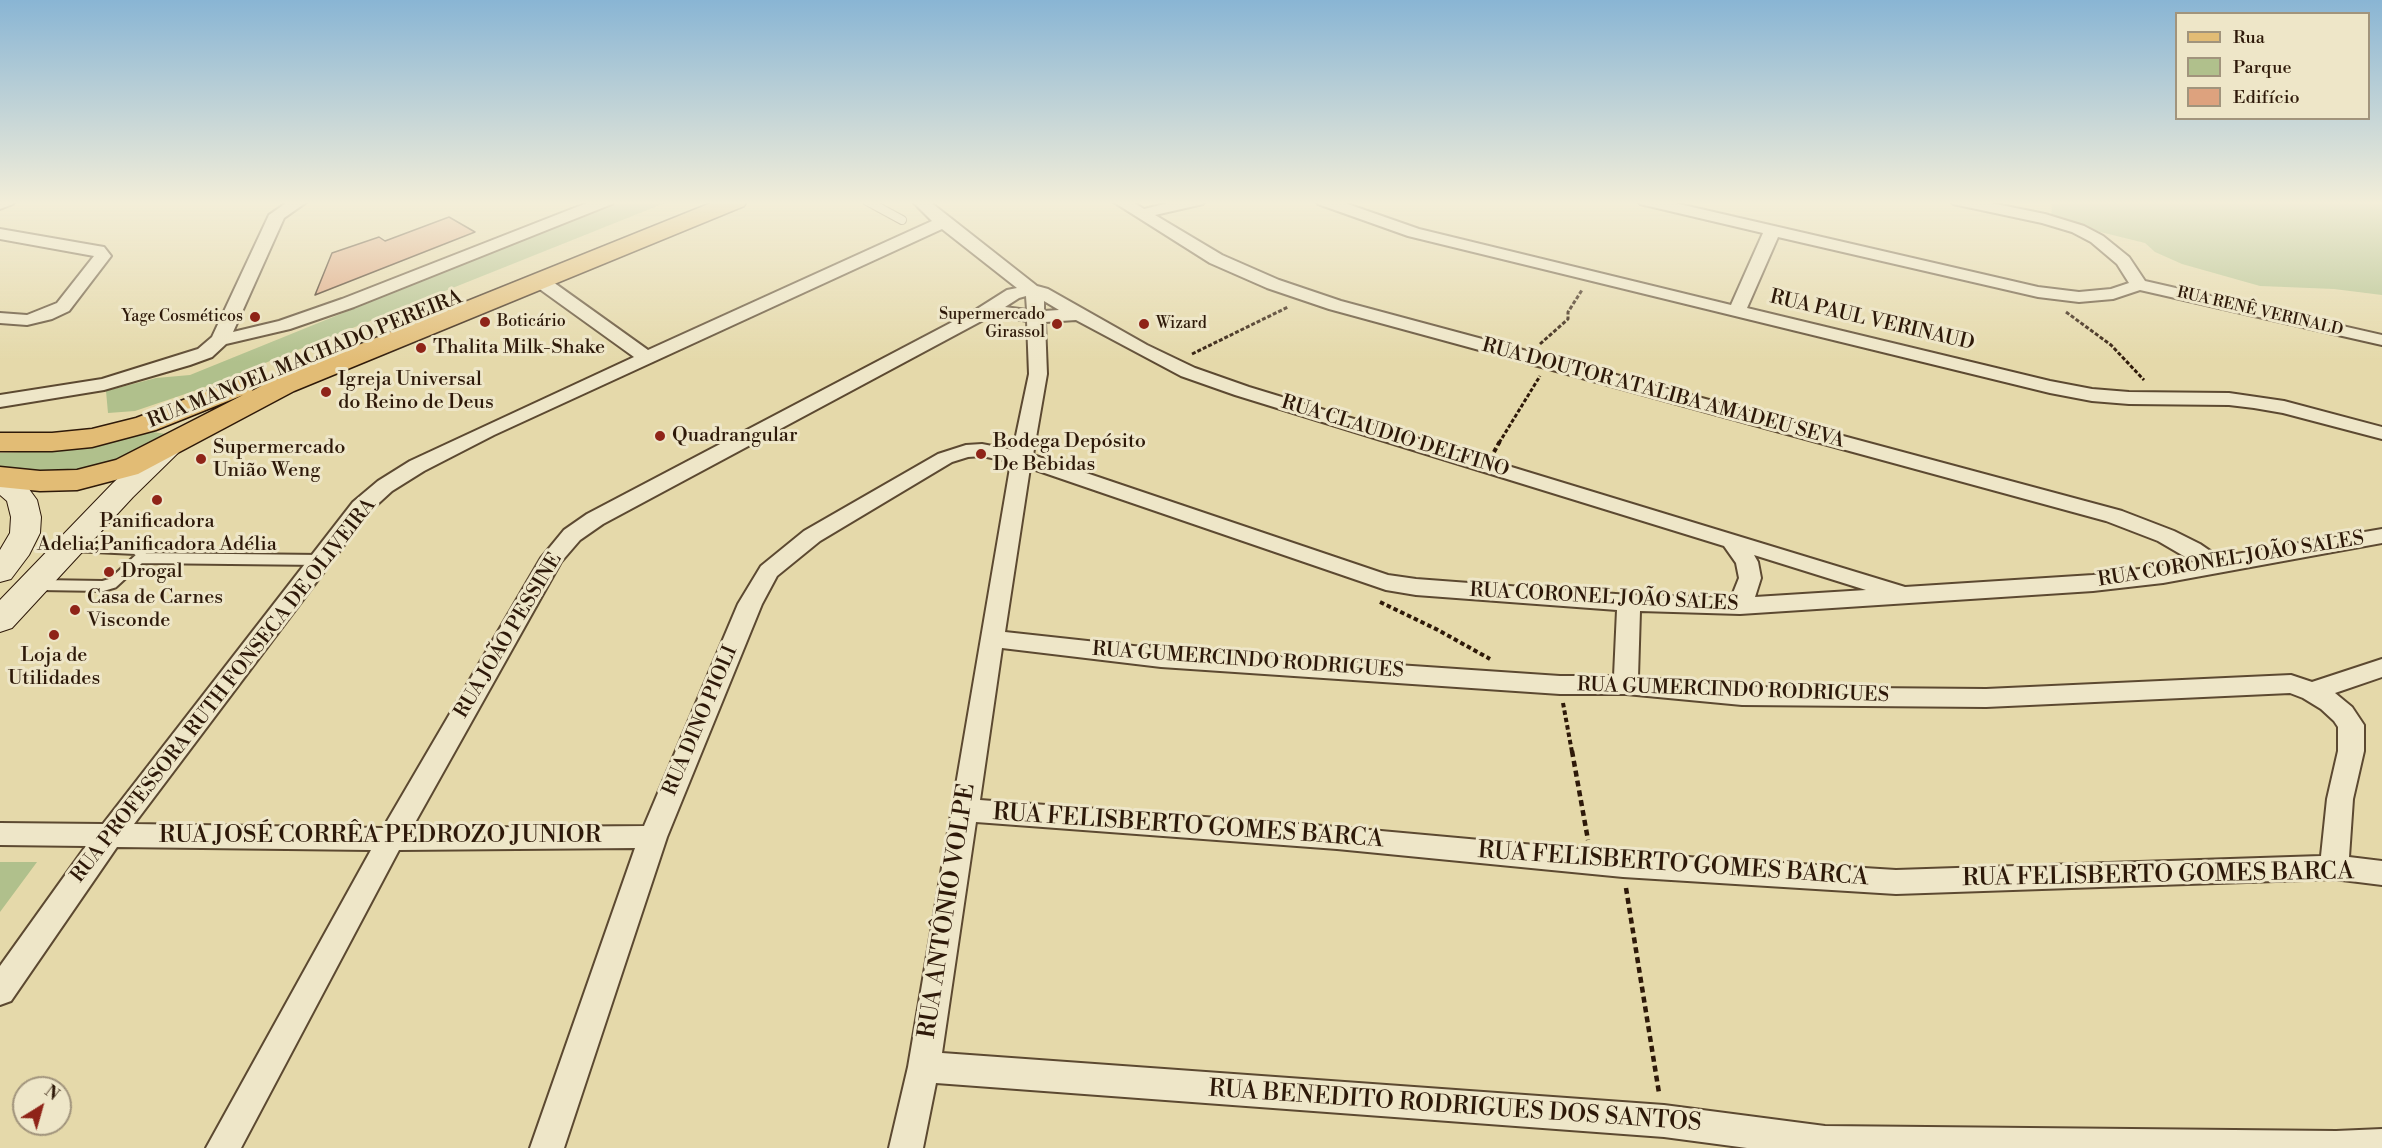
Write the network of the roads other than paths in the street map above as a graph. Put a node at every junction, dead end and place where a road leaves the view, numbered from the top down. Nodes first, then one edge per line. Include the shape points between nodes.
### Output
1 (102, 255) edge
2 (259, 255) edge
3 (470, 255) edge
4 (568, 255) edge
5 (605, 255) edge
6 (872, 255) edge
7 (986, 255) edge
8 (1210, 255) edge
9 (1502, 255) edge
10 (1762, 255) edge
11 (1878, 255) edge
12 (2115, 255) edge
13 (540, 281) junction
14 (2139, 285) junction
15 (1031, 290) junction
16 (1737, 312) junction
17 (983, 313) junction
18 (1082, 314) junction
19 (1036, 317) junction
20 (0, 318) edge
21 (220, 340) junction
22 (2382, 340) edge
23 (646, 357) junction
24 (0, 401) edge
25 (146, 424) junction
26 (2382, 433) edge
27 (0, 442) edge
28 (168, 447) junction
29 (1022, 459) junction
30 (0, 477) edge
31 (0, 483) edge
32 (2382, 536) edge
33 (1731, 540) junction
34 (70, 546) junction
35 (140, 558) junction
36 (321, 560) junction
37 (2214, 565) junction
38 (0, 571) edge
39 (33, 585) junction
40 (1909, 595) junction
41 (1629, 603) junction
42 (1740, 606) junction
43 (1, 617) edge
44 (994, 639) junction
45 (2382, 668) edge
46 (1626, 685) junction
47 (2312, 691) junction
48 (964, 810) junction
49 (0, 834) edge
50 (111, 835) junction
51 (653, 837) junction
52 (391, 839) junction
53 (2334, 867) junction
54 (2382, 873) edge
55 (0, 991) edge
56 (924, 1067) junction
57 (2382, 1145) edge
58 (223, 1148) edge
59 (547, 1148) edge
60 (906, 1148) edge

1 - 20 street via 63,307 27,320
2 - 21 street
3 - 21 street, RUA MANOEL MACHADO PEREIRA via 284,325
4 - 25 main road, RUA MANOEL MACHADO PEREIRA
5 - 13 main road
6 - 23 street, RUA PROFESSORA RUTH FONSECA DE OLIVEIRA
7 - 15 street, RUA CLAUDIO DELFINO
8 - 37 street, RUA DOUTOR ATALIBA AMADEU SEVA via 1310,297 2115,516 2166,536
9 - 16 street, RUA PAUL VERINAUD
10 - 16 street
11 - 14 street via 2067,296 2113,294
12 - 14 street
13 - 23 street
13 - 28 main road via 250,401
14 - 22 street, RUA RENÊ VERINALD
15 - 17 street, RUA JOÃO PESSINE via 1013,294
15 - 18 street, RUA CLAUDIO DELFINO
15 - 19 street
16 - 26 street, RUA PAUL VERINAUD via 2092,395 2229,399
17 - 19 street, RUA JOÃO PESSINE
17 - 52 street, RUA JOÃO PESSINE via 595,519 572,535 552,558
18 - 19 street, RUA JOÃO PESSINE
18 - 33 street, RUA CLAUDIO DELFINO via 1172,364 1242,390
19 - 29 street via 1038,374
21 - 24 street, RUA MANOEL MACHADO PEREIRA via 205,353 146,374
23 - 36 street, RUA PROFESSORA RUTH FONSECA DE OLIVEIRA via 409,471 361,507
25 - 27 main road, RUA MANOEL MACHADO PEREIRA via 92,438
25 - 28 main road via 177,432
28 - 30 main road via 127,467 77,480
28 - 34 street
29 - 41 street, RUA CORONEL JOÃO SALES via 1386,582
29 - 44 street
29 - 51 street, RUA DINO PIOLI via 982,450 945,458 812,536 769,571 750,604
31 - 38 street via 22,500 26,518 25,533
32 - 37 street, RUA CORONEL JOÃO SALES
33 - 40 street, RUA CLAUDIO DELFINO
33 - 42 street via 1747,562 1750,578
34 - 35 lane via 136,549
34 - 39 street
35 - 36 lane
35 - 39 lane via 122,576 103,586
36 - 50 street, RUA PROFESSORA RUTH FONSECA DE OLIVEIRA
37 - 40 street, RUA CORONEL JOÃO SALES via 2163,576 2093,583
39 - 43 street
40 - 42 street, RUA CORONEL JOÃO SALES
41 - 42 street, RUA CORONEL JOÃO SALES
41 - 46 street
44 - 46 street, RUA GUMERCINDO RODRIGUES via 1161,657 1560,685
44 - 48 street, RUA ANTÔNIO VOLPE
45 - 47 street
46 - 47 street, RUA GUMERCINDO RODRIGUES via 1798,697 1986,698 2272,684 2291,684
47 - 53 street, RUA GUMERCINDO RODRIGUES via 2343,714 2351,725 2351,751 2340,799
48 - 53 street, RUA FELISBERTO GOMES BARCA via 1349,839 1623,865 1896,882
48 - 56 street, RUA ANTÔNIO VOLPE
49 - 50 street, RUA JOSÉ CORRÊA PEDROZO JUNIOR
50 - 52 street, RUA JOSÉ CORRÊA PEDROZO JUNIOR
50 - 55 street, RUA PROFESSORA RUTH FONSECA DE OLIVEIRA
51 - 52 street, RUA JOSÉ CORRÊA PEDROZO JUNIOR
51 - 59 street, RUA DINO PIOLI
52 - 58 street, RUA JOÃO PESSINE
53 - 54 street, RUA FELISBERTO GOMES BARCA
56 - 57 street, RUA BENEDITO RODRIGUES DOS SANTOS via 1664,1121 1825,1142
56 - 60 street, RUA ANTÔNIO VOLPE

